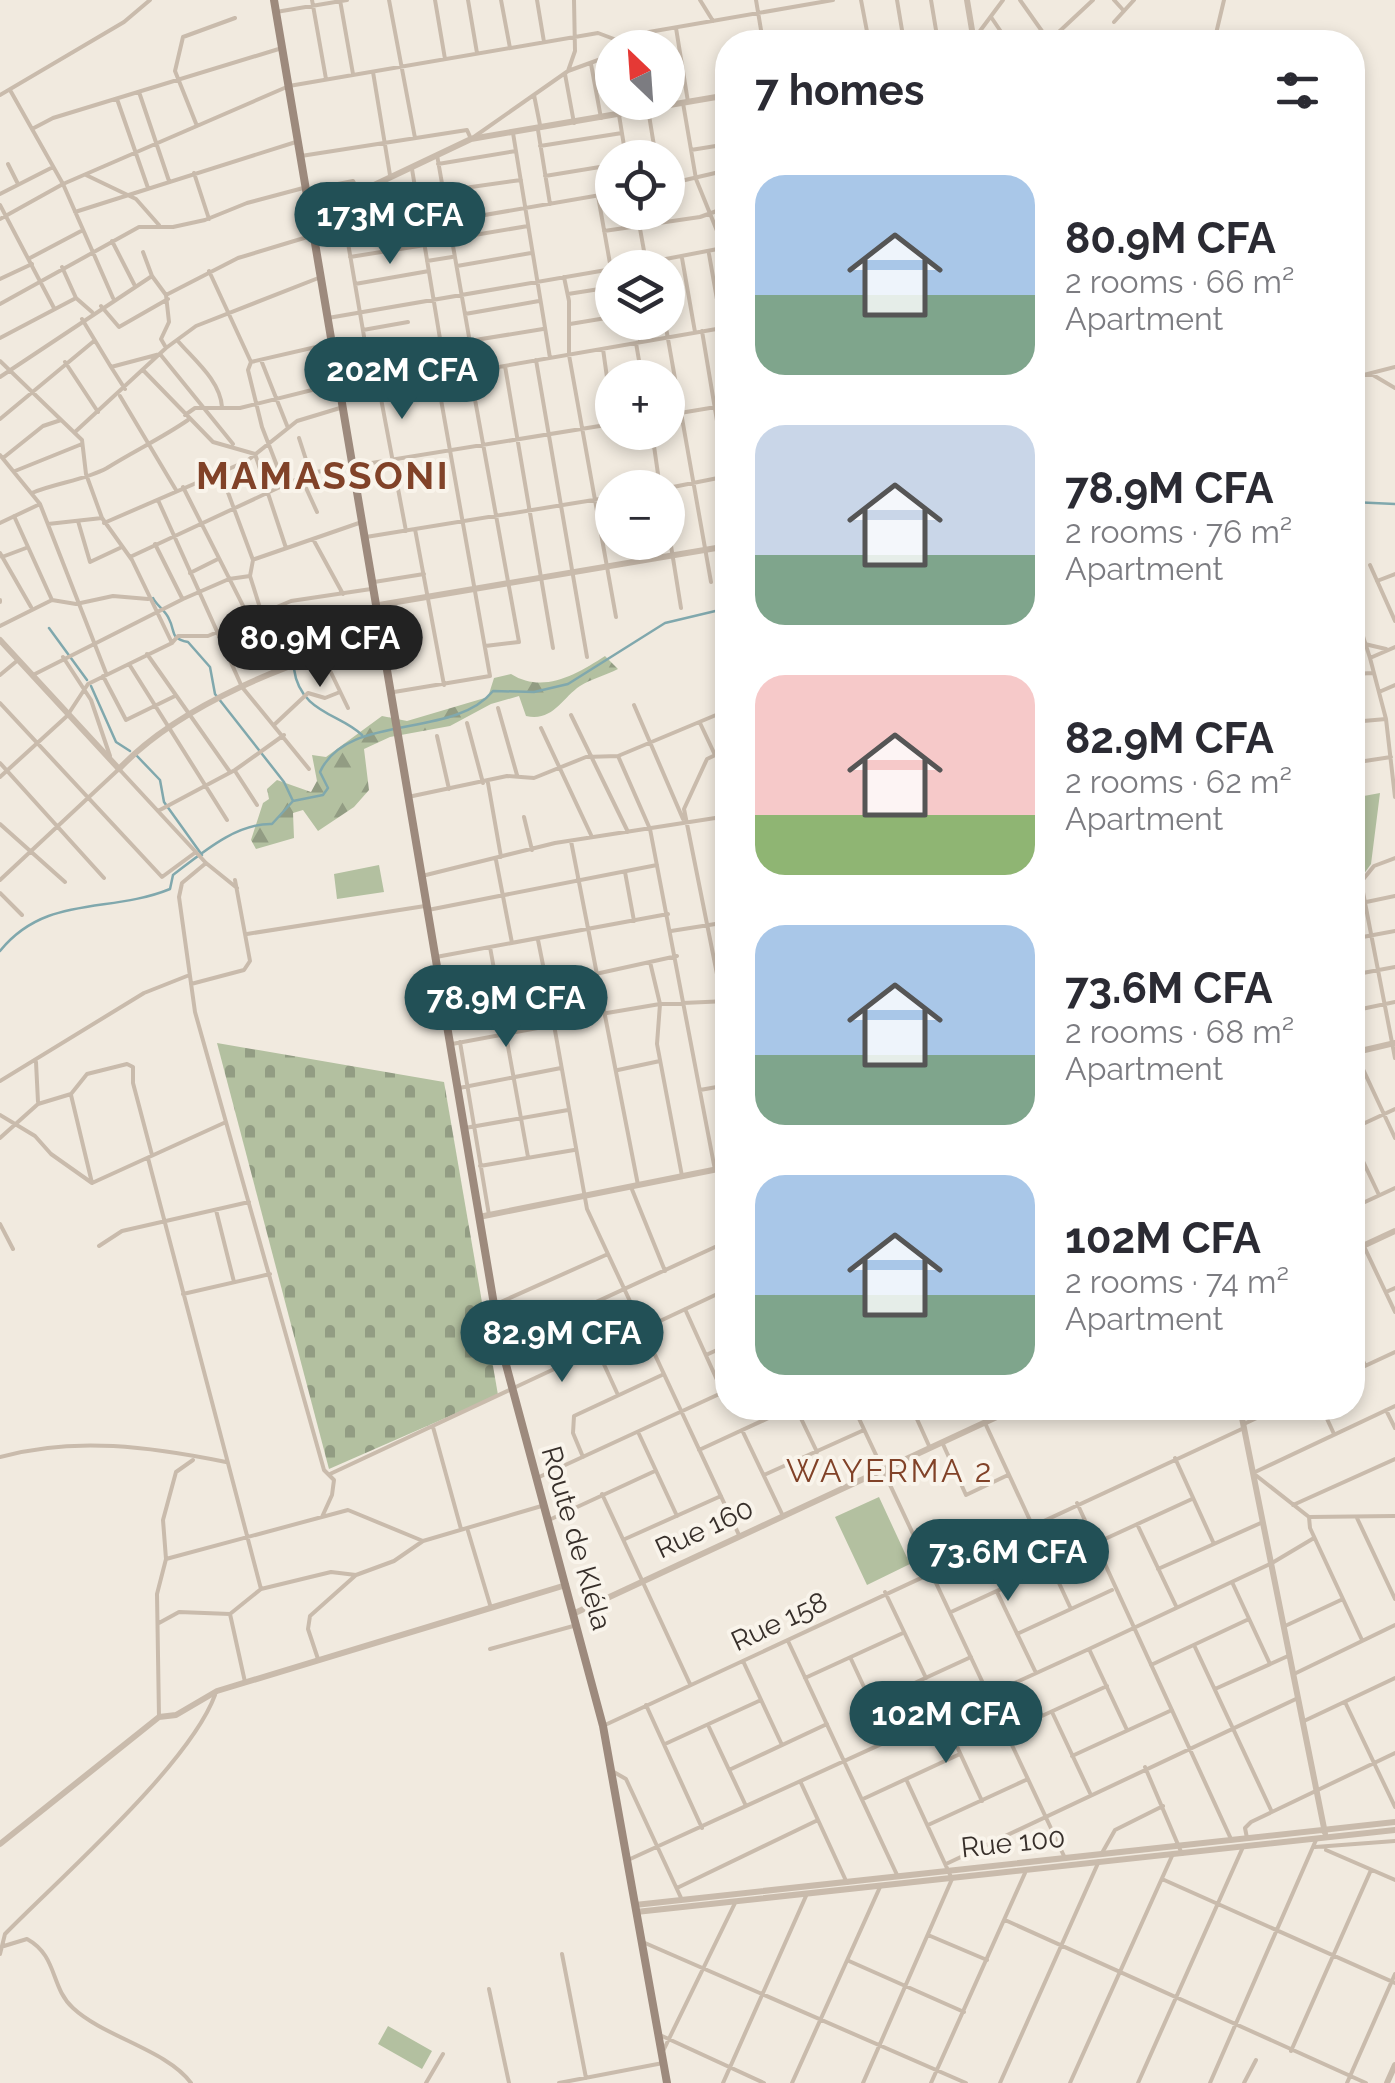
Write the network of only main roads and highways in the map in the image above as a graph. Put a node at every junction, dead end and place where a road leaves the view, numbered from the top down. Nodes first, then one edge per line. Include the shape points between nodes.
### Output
1 (274, 0) edge
2 (667, 2083) edge

1 - 2 main road, Route de Kléla via 427,908 456,1043 501,1346 603,1726

